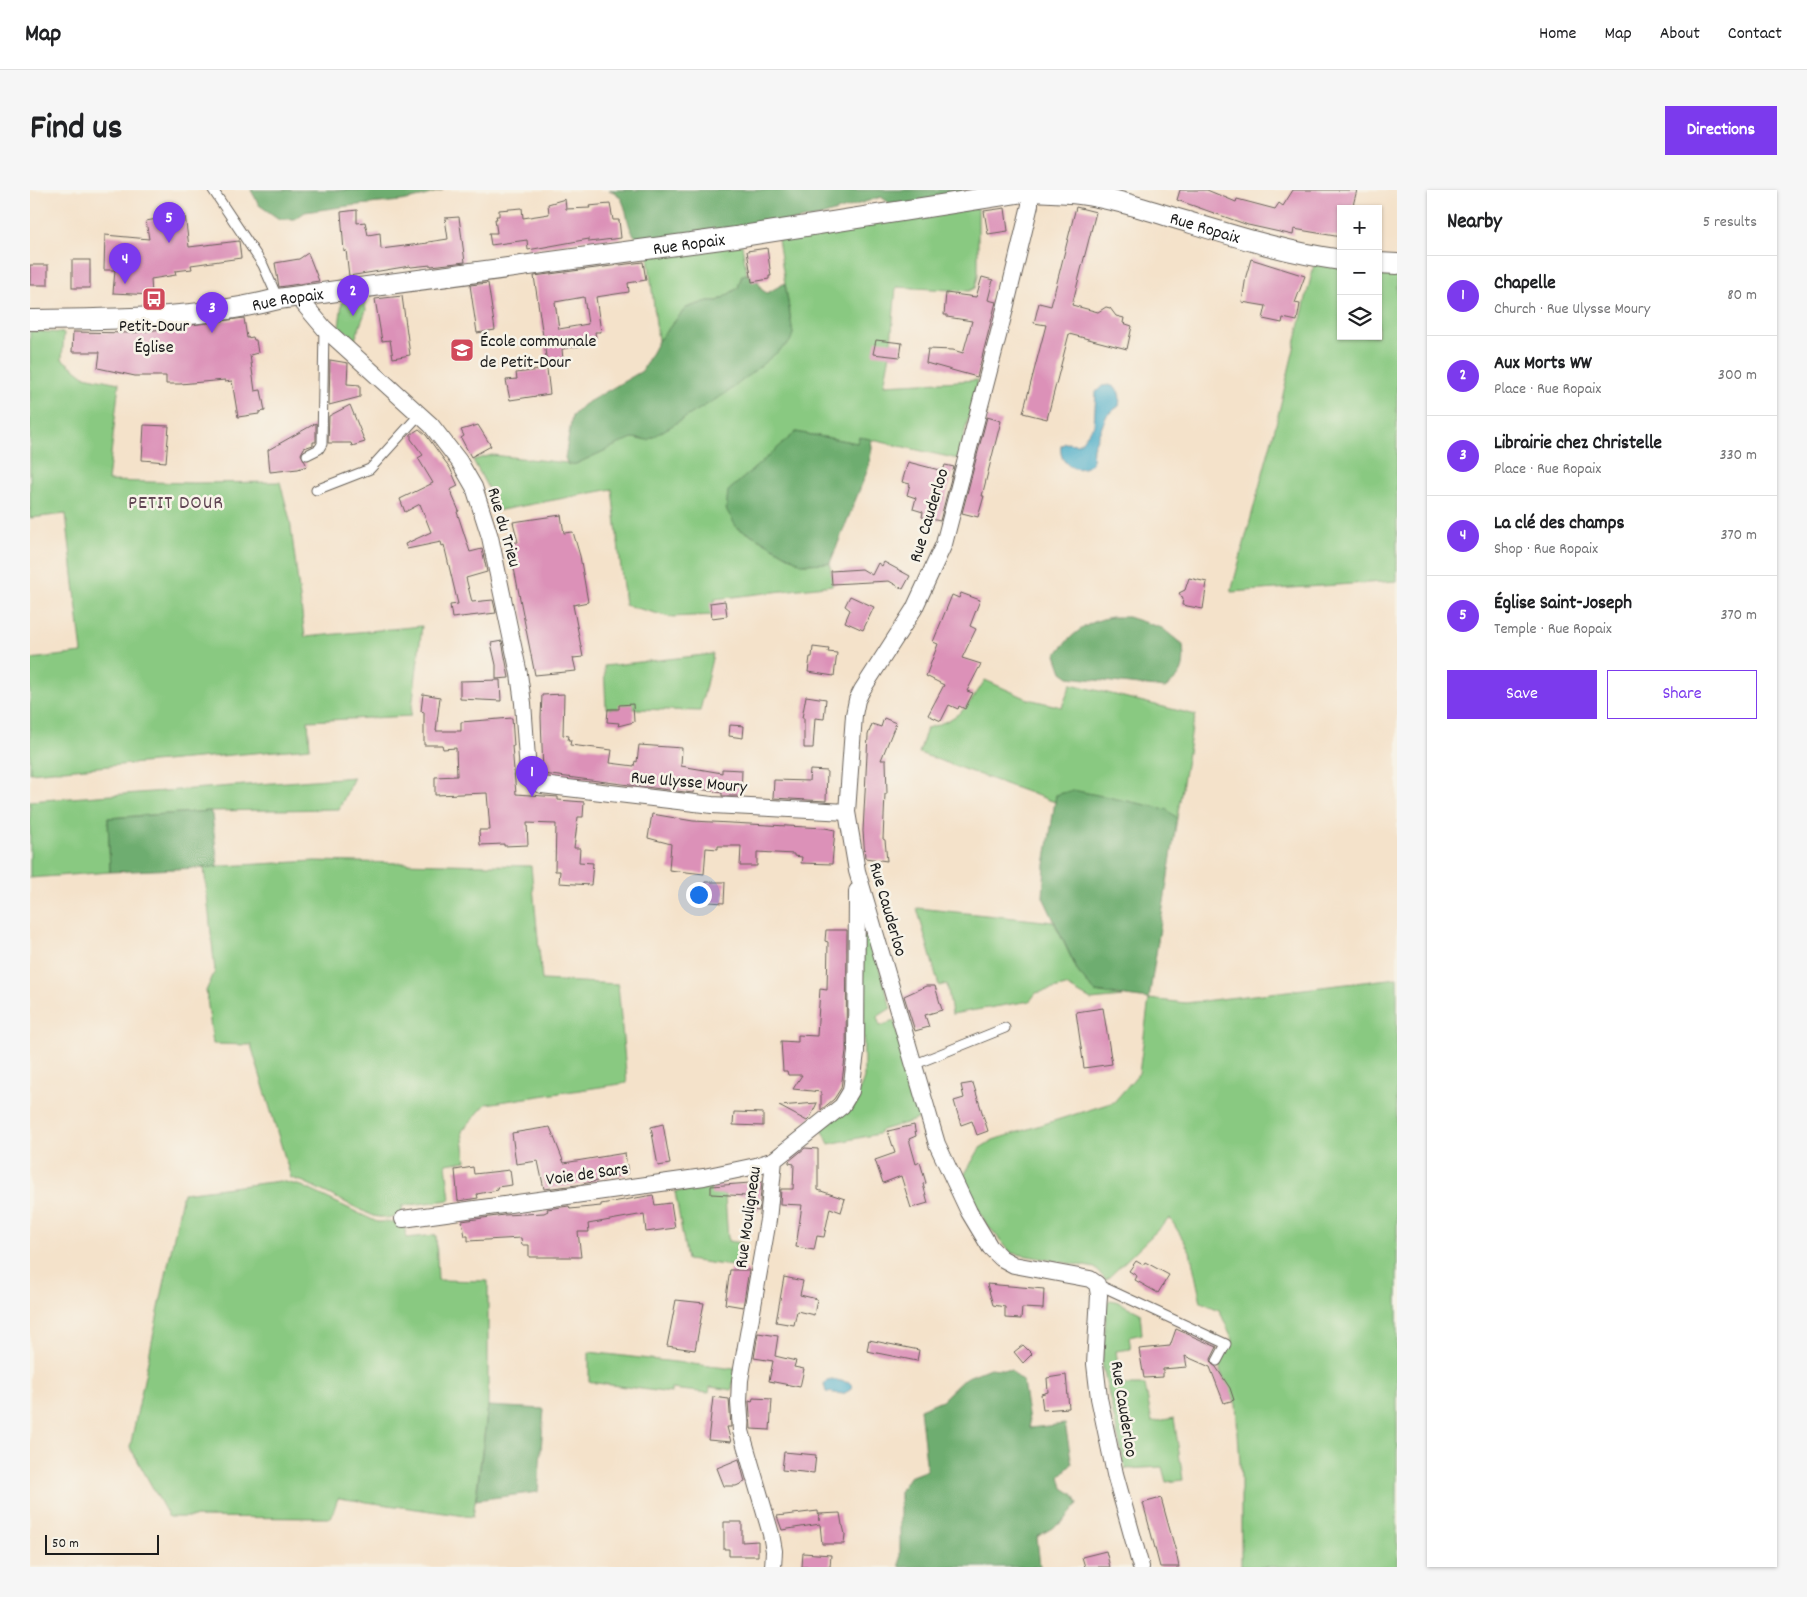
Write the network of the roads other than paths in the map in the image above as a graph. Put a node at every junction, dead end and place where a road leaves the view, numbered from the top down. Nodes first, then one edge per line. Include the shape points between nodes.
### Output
1 (213, 190) edge
2 (1038, 191) edge
3 (1337, 259) edge
4 (1382, 263) edge
5 (1397, 264) edge
6 (298, 296) junction
7 (278, 299) junction
8 (30, 320) edge
9 (324, 328) junction
10 (420, 414) junction
11 (307, 456) dead end
12 (316, 490) dead end
13 (530, 777) joint
14 (847, 812) junction
15 (857, 871) junction
16 (1005, 1028) dead end
17 (913, 1065) junction
18 (774, 1160) junction
19 (403, 1219) dead end
20 (1097, 1284) junction
21 (1217, 1361) dead end
22 (773, 1567) edge
23 (1141, 1567) edge

1 - 7 lane via 263,266
2 - 3 street, Rue Ropaix via 1119,201 1279,248
2 - 6 street, Rue Ropaix via 902,212 885,208 822,216 753,227 736,237
2 - 14 street, Rue Cauderloo via 1030,204 944,544 914,609 857,700
4 - 5 street
6 - 7 street, Rue Ropaix
6 - 9 street, Rue du Trieu
7 - 8 street, Rue Ropaix via 166,318
9 - 10 street, Rue du Trieu
9 - 11 lane via 322,444 320,449
10 - 12 lane via 370,469
10 - 13 street, Rue du Trieu via 459,461 474,487 487,525 522,691
13 - 14 street, Rue Ulysse Moury via 542,785 712,805
14 - 15 street, Rue Cauderloo
15 - 17 street, Rue Cauderloo
15 - 18 street, Rue Mouligneau via 856,1052 851,1091 842,1106
16 - 17 lane
17 - 20 street, Rue Cauderloo via 936,1144 990,1247 1014,1265 1090,1279
18 - 19 street, Voie de Sars via 704,1177
18 - 22 street, Rue Mouligneau via 768,1220 739,1402 743,1440 771,1534
20 - 21 lane via 1226,1344
20 - 23 street, Rue Cauderloo via 1095,1364 1099,1398 1115,1474

